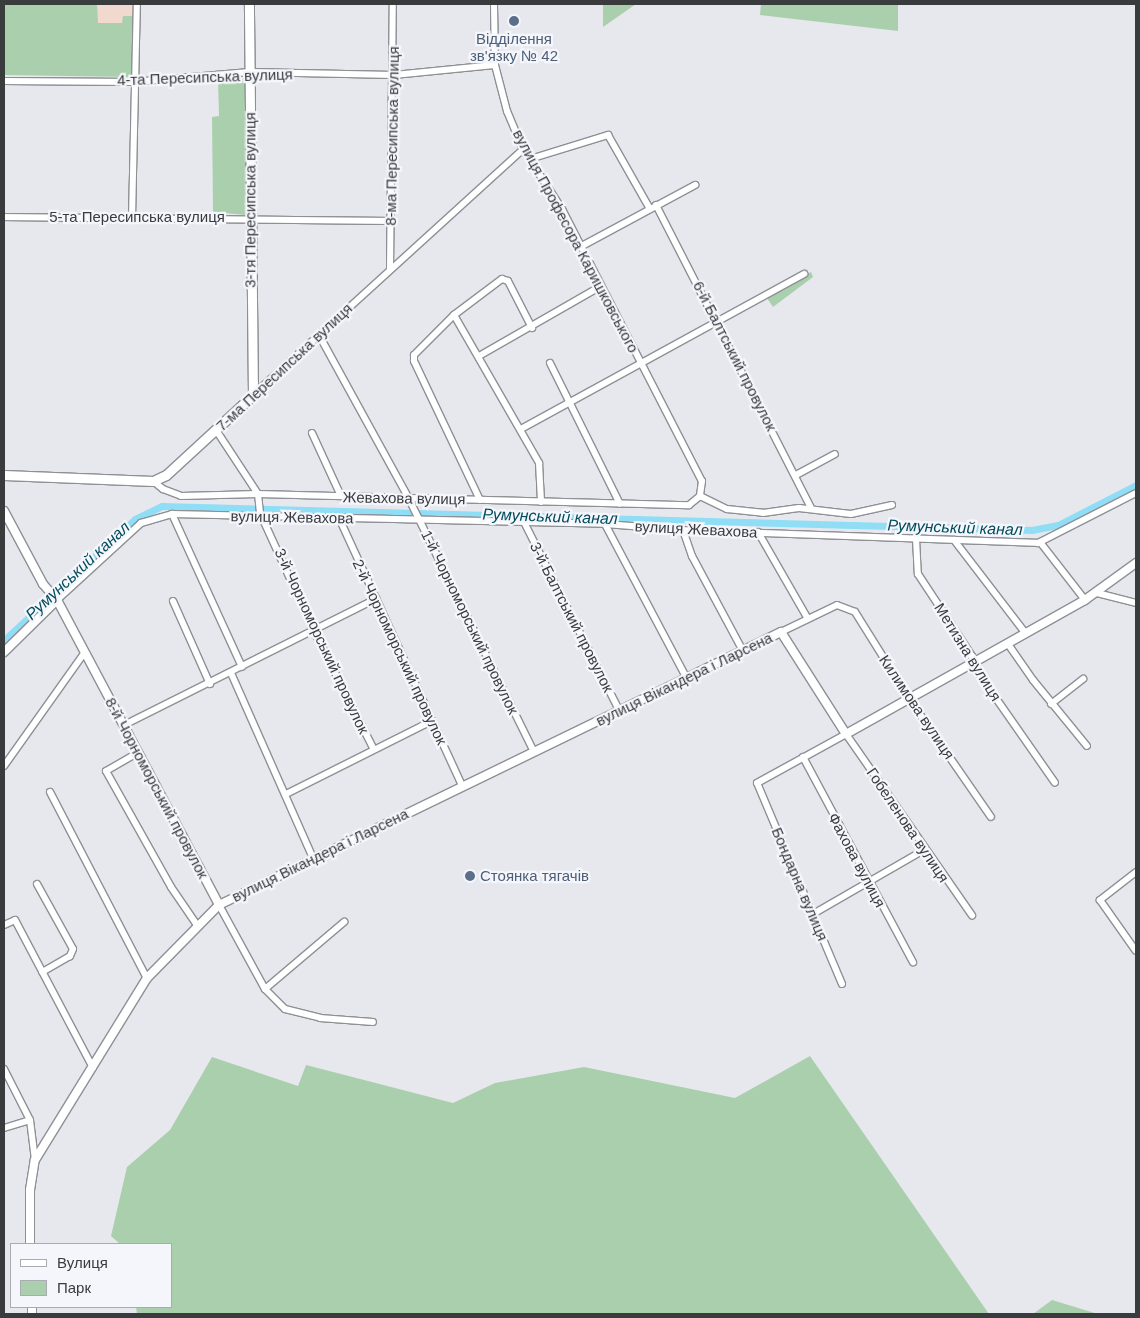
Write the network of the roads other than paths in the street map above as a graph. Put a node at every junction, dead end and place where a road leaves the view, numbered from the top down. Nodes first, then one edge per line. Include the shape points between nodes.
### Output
1 (137, 4) edge
2 (249, 4) edge
3 (393, 4) edge
4 (494, 4) edge
5 (495, 65) junction
6 (250, 72) junction
7 (394, 75) junction
8 (4, 81) edge
9 (133, 82) junction
10 (524, 149) junction
11 (530, 159) junction
12 (695, 185) dead end
13 (653, 207) junction
14 (4, 217) edge
15 (132, 218) junction
16 (250, 218) junction
17 (390, 221) junction
18 (580, 246) junction
19 (390, 269) junction
20 (804, 274) dead end
21 (602, 286) junction
22 (454, 315) junction
23 (717, 322) junction
24 (532, 328) junction
25 (319, 335) junction
26 (479, 356) junction
27 (550, 363) dead end
28 (642, 364) junction
29 (253, 395) junction
30 (571, 402) junction
31 (521, 429) junction
32 (216, 430) junction
33 (312, 433) dead end
34 (836, 454) dead end
35 (4, 475) edge
36 (796, 475) junction
37 (153, 480) junction
38 (1136, 493) edge
39 (258, 496) junction
40 (341, 496) junction
41 (700, 496) junction
42 (408, 499) junction
43 (480, 500) junction
44 (541, 502) junction
45 (620, 504) junction
46 (892, 505) dead end
47 (811, 508) junction
48 (4, 511) edge
49 (172, 514) junction
50 (262, 514) junction
51 (417, 517) junction
52 (339, 518) junction
53 (525, 524) junction
54 (605, 524) junction
55 (683, 530) junction
56 (758, 532) junction
57 (916, 539) junction
58 (954, 540) junction
59 (1040, 542) junction
60 (1136, 562) edge
61 (1096, 592) junction
62 (57, 600) junction
63 (376, 600) junction
64 (1085, 600) junction
65 (173, 601) dead end
66 (1136, 603) edge
67 (837, 605) joint
68 (808, 619) junction
69 (314, 631) junction
70 (781, 632) junction
71 (1026, 634) junction
72 (1008, 644) junction
73 (743, 651) junction
74 (4, 652) edge
75 (85, 652) junction
76 (974, 664) junction
77 (242, 667) junction
78 (231, 673) junction
79 (687, 678) junction
80 (1083, 679) dead end
81 (210, 684) junction
82 (910, 700) junction
83 (1051, 704) junction
84 (619, 710) junction
85 (432, 721) junction
86 (124, 725) junction
87 (846, 734) junction
88 (1087, 746) dead end
89 (373, 748) junction
90 (139, 752) junction
91 (534, 752) junction
92 (803, 757) junction
93 (4, 766) edge
94 (1055, 783) dead end
95 (462, 786) junction
96 (50, 792) dead end
97 (286, 794) junction
98 (991, 817) dead end
99 (924, 850) junction
100 (313, 858) junction
101 (1136, 872) edge
102 (870, 883) junction
103 (37, 884) dead end
104 (219, 905) junction
105 (812, 914) junction
106 (972, 916) dead end
107 (344, 922) dead end
108 (4, 925) edge
109 (197, 926) junction
110 (1136, 951) edge
111 (913, 962) dead end
112 (42, 972) junction
113 (147, 978) junction
114 (842, 984) dead end
115 (265, 989) junction
116 (373, 1022) dead end
117 (93, 1068) junction
118 (4, 1069) edge
119 (30, 1120) junction
120 (4, 1128) edge
121 (35, 1160) junction
122 (30, 1243) edge

1 - 9 street
2 - 6 main road, 3-тя Пересипська вулиця
3 - 7 street, 8-ма Пересипська вулиця
4 - 5 street, вулиця Професора Каришковського
5 - 7 street, 4-та Пересипська вулиця
5 - 10 street, вулиця Професора Каришковського via 507,111
6 - 7 street, 4-та Пересипська вулиця
6 - 9 street, 4-та Пересипська вулиця
6 - 16 main road, 3-тя Пересипська вулиця
7 - 17 street, 8-ма Пересипська вулиця
8 - 9 street, 4-та Пересипська вулиця
9 - 15 street
10 - 11 street, вулиця Професора Каришковського
10 - 19 street, 7-ма Пересипська вулиця
11 - 13 street, 6-й Балтський провулок via 608,135
11 - 18 street, вулиця Професора Каришковського via 548,183
12 - 13 street
13 - 18 street
13 - 23 street, 6-й Балтський провулок
14 - 15 street, 5-та Пересипська вулиця
15 - 16 street, 5-та Пересипська вулиця
16 - 17 street, 5-та Пересипська вулиця
16 - 29 main road, 3-тя Пересипська вулиця
17 - 19 street, 8-ма Пересипська вулиця
18 - 21 street, вулиця Професора Каришковського
19 - 25 street, 7-ма Пересипська вулиця
20 - 23 street
21 - 24 street
21 - 28 street, вулиця Професора Каришковського
22 - 24 street via 506,278
22 - 26 street
22 - 43 street via 414,355 414,361
23 - 28 street
23 - 36 street, 6-й Балтський провулок
24 - 26 street
25 - 29 street, 7-ма Пересипська вулиця
25 - 42 street, 1-й Чорноморський провулок
26 - 31 street
27 - 30 street
28 - 30 street
28 - 41 street, вулиця Професора Каришковського via 702,481
29 - 32 main road, 7-ма Пересипська вулиця
30 - 31 street
30 - 45 street
31 - 44 street via 539,463
32 - 37 main road, 7-ма Пересипська вулиця via 166,475
32 - 39 street, 3-й Чорноморський провулок
33 - 40 street
34 - 36 street
35 - 37 main road
36 - 47 street, 6-й Балтський провулок
37 - 39 street, Жевахова вулиця via 163,489 182,496
38 - 59 street, вулиця Жевахова
39 - 40 street, Жевахова вулиця
39 - 50 street, 3-й Чорноморський провулок
40 - 42 street, Жевахова вулиця
41 - 45 street, Жевахова вулиця via 689,505
41 - 47 street via 727,509 763,513
42 - 43 street, Жевахова вулиця
42 - 51 street, 1-й Чорноморський провулок
43 - 44 street, Жевахова вулиця
44 - 45 street, Жевахова вулиця
46 - 47 street via 852,514
48 - 62 street, 8-й Чорноморський провулок via 43,584
49 - 50 street, вулиця Жевахова
49 - 62 street, вулиця Жевахова via 141,524
49 - 77 street
50 - 52 street, вулиця Жевахова
50 - 69 street, 3-й Чорноморський провулок
51 - 52 street, вулиця Жевахова
51 - 53 street, вулиця Жевахова
51 - 91 street, 1-й Чорноморський провулок
52 - 63 street, 2-й Чорноморський провулок
53 - 54 street, вулиця Жевахова
53 - 84 street, 3-й Балтський провулок
54 - 55 street, вулиця Жевахова
54 - 79 street
55 - 56 street, вулиця Жевахова
55 - 73 street via 692,556
56 - 57 street, вулиця Жевахова
56 - 68 street
57 - 58 street, вулиця Жевахова
57 - 76 street, Метизна вулиця via 918,574
58 - 59 street, вулиця Жевахова
58 - 71 street
59 - 64 street
60 - 61 street
61 - 64 street
61 - 66 street
62 - 74 street
62 - 75 street, 8-й Чорноморський провулок
63 - 69 street
63 - 85 street, 2-й Чорноморський провулок
64 - 71 street
65 - 81 street
67 - 68 street, вулиця Вікандера і Ларсена
67 - 82 street, Килимова вулиця via 847,606 854,612
68 - 70 street, вулиця Вікандера і Ларсена
69 - 77 street
69 - 89 street, 3-й Чорноморський провулок
70 - 73 street, вулиця Вікандера і Ларсена
70 - 87 street, вулиця Вікандера і Ларсена
71 - 72 street
72 - 76 street
72 - 83 street
73 - 79 street, вулиця Вікандера і Ларсена
75 - 86 street, 8-й Чорноморський провулок
75 - 93 street
76 - 82 street
76 - 94 street, Метизна вулиця
77 - 78 street
78 - 81 street
78 - 97 street
79 - 84 street, вулиця Вікандера і Ларсена
80 - 83 street
81 - 86 street
82 - 87 street
82 - 98 street, Килимова вулиця
83 - 88 street
84 - 91 street, вулиця Вікандера і Ларсена
85 - 89 street
85 - 95 street, 2-й Чорноморський провулок
86 - 90 street, 8-й Чорноморський провулок
87 - 92 street
87 - 99 street, Гобеленова вулиця
89 - 97 street
90 - 104 street, 8-й Чорноморський провулок
90 - 109 street via 106,771
91 - 95 street, вулиця Вікандера і Ларсена
92 - 102 street, Фахова вулиця
92 - 105 street, Бондарна вулиця via 757,783
95 - 100 street, вулиця Вікандера і Ларсена
96 - 113 street
97 - 100 street
99 - 102 street
99 - 106 street, Гобеленова вулиця
100 - 104 street, вулиця Вікандера і Ларсена
101 - 110 street via 1100,900
102 - 105 street
102 - 111 street, Фахова вулиця
103 - 112 street via 73,949 70,956
104 - 109 street, вулиця Вікандера і Ларсена
104 - 115 street, 8-й Чорноморський провулок
105 - 114 street, Бондарна вулиця
107 - 115 street
108 - 112 street via 15,920
109 - 113 street, вулиця Вікандера і Ларсена
112 - 117 street
113 - 117 street, вулиця Вікандера і Ларсена
115 - 116 street, 8-й Чорноморський провулок via 285,1009 320,1018
117 - 121 street, вулиця Вікандера і Ларсена
118 - 119 street
119 - 120 street
119 - 121 street
121 - 122 street, вулиця Вікандера і Ларсена via 30,1190

